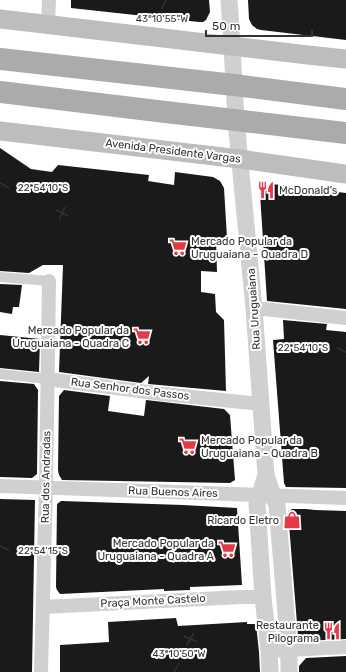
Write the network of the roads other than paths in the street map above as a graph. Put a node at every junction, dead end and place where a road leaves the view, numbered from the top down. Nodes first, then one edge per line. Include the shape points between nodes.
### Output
1 (49, 0) edge
2 (229, 0) edge
3 (0, 19) edge
4 (48, 24) junction
5 (232, 46) junction
6 (0, 59) edge
7 (346, 59) edge
8 (234, 85) junction
9 (0, 92) edge
10 (346, 99) edge
11 (236, 121) junction
12 (0, 131) edge
13 (346, 133) edge
14 (240, 159) junction
15 (346, 174) edge
16 (0, 278) edge
17 (49, 281) joint
18 (254, 308) junction
19 (346, 318) edge
20 (0, 374) edge
21 (47, 379) junction
22 (260, 404) junction
23 (0, 486) edge
24 (46, 488) junction
25 (266, 496) junction
26 (346, 498) edge
27 (263, 596) junction
28 (43, 607) junction
29 (346, 647) edge
30 (289, 650) junction
31 (269, 651) junction
32 (41, 672) edge
33 (270, 672) edge
34 (289, 672) edge

1 - 4 street
2 - 5 street, Rua Uruguaiana
3 - 4 main road
4 - 5 main road
5 - 7 main road
5 - 8 street, Rua Uruguaiana
6 - 8 main road
8 - 10 main road
8 - 11 street, Rua Uruguaiana
9 - 11 main road
11 - 13 main road
11 - 14 street, Rua Uruguaiana
12 - 14 main road, Avenida Presidente Vargas
14 - 15 main road, Avenida Presidente Vargas
14 - 18 street, Rua Uruguaiana
16 - 17 street
17 - 21 street, Rua dos Andradas
18 - 19 street
18 - 22 street, Rua Uruguaiana
20 - 21 street, Rua Senhor dos Passos
21 - 22 street, Rua Senhor dos Passos
21 - 24 street, Rua dos Andradas
22 - 25 street, Rua Uruguaiana
23 - 24 street, Rua Buenos Aires
24 - 25 street, Rua Buenos Aires
24 - 28 street, Rua dos Andradas
25 - 26 street, Rua Buenos Aires
25 - 27 street, Rua Uruguaiana via 257,504
25 - 30 street via 277,505
27 - 28 street, Praça Monte Castelo
27 - 31 street, Rua Uruguaiana
28 - 32 street, Rua dos Andradas
29 - 30 street
30 - 31 street
30 - 34 street
31 - 33 street, Rua Uruguaiana

